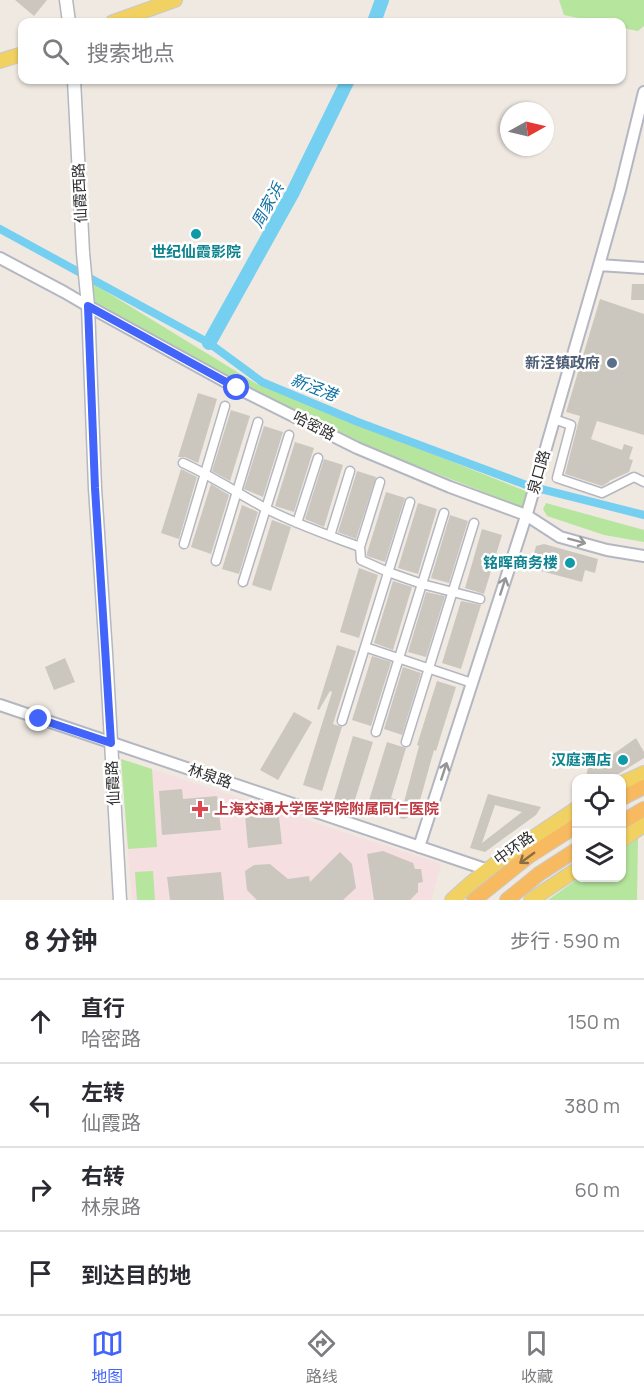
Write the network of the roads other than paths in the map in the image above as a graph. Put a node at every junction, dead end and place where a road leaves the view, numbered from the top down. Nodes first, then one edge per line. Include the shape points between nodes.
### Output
1 (66, 0) edge
2 (176, 0) edge
3 (68, 18) edge
4 (124, 18) edge
5 (18, 55) edge
6 (0, 61) edge
7 (74, 84) edge
8 (644, 92) edge
9 (0, 258) edge
10 (599, 265) junction
11 (644, 268) edge
12 (88, 306) junction
13 (225, 406) dead end
14 (554, 419) junction
15 (258, 423) dead end
16 (289, 435) dead end
17 (318, 458) dead end
18 (183, 463) dead end
19 (350, 471) dead end
20 (205, 473) junction
21 (380, 482) dead end
22 (644, 483) edge
23 (237, 491) junction
24 (410, 502) dead end
25 (266, 508) junction
26 (444, 513) dead end
27 (527, 513) junction
28 (297, 523) junction
29 (474, 523) dead end
30 (330, 536) junction
31 (184, 544) dead end
32 (360, 547) junction
33 (644, 556) edge
34 (216, 561) dead end
35 (388, 572) junction
36 (243, 582) dead end
37 (422, 584) junction
38 (453, 592) junction
39 (480, 599) dead end
40 (365, 647) junction
41 (399, 658) junction
42 (429, 668) junction
43 (472, 683) junction
44 (0, 705) edge
45 (342, 721) dead end
46 (376, 732) dead end
47 (406, 742) dead end
48 (111, 743) junction
49 (644, 773) edge
50 (626, 781) edge
51 (644, 787) edge
52 (626, 796) edge
53 (644, 809) edge
54 (572, 811) edge
55 (626, 819) edge
56 (644, 825) edge
57 (573, 828) edge
58 (626, 837) edge
59 (419, 847) junction
60 (572, 853) edge
61 (488, 870) junction
62 (572, 873) edge
63 (120, 900) edge
64 (452, 900) edge
65 (474, 900) edge
66 (507, 900) edge
67 (531, 900) edge

1 - 3 main road
2 - 4 main road
5 - 6 main road
7 - 12 main road, 仙霞西路
8 - 10 street, 泉口路
9 - 12 street, 哈密路
10 - 11 street
10 - 14 street, 泉口路
12 - 27 street, 哈密路 via 357,448 450,487
12 - 48 main road, 仙霞路
13 - 20 street
14 - 22 street via 571,425 557,478 602,493 634,477
14 - 27 street, 泉口路
15 - 23 street
16 - 25 street
17 - 28 street
18 - 20 street
19 - 30 street
20 - 23 street
20 - 31 street
21 - 32 street
23 - 25 street
23 - 34 street
24 - 35 street
25 - 28 street
25 - 36 street
26 - 37 street
27 -> 33 street, 哈密路 via 560,537
43 -> 27 street, 泉口路
28 - 30 street
29 - 38 street
30 - 32 street
32 - 35 street via 361,560
35 - 37 street
35 - 40 street
37 - 38 street
37 - 41 street
38 - 39 street
38 - 42 street
40 - 41 street
40 - 45 street
41 - 42 street
41 - 46 street
42 - 43 street
42 - 47 street
59 -> 43 street, 泉口路
44 - 48 street, 林泉路
48 - 59 street, 林泉路
48 - 63 main road, 仙霞路
49 - 50 main road
51 - 52 highway
53 - 55 highway
54 - 61 main road
56 - 58 main road
57 -> 65 highway, 中环路 via 529,856
59 - 61 street, 林泉路
60 - 66 highway
61 - 64 main road
62 - 67 main road

